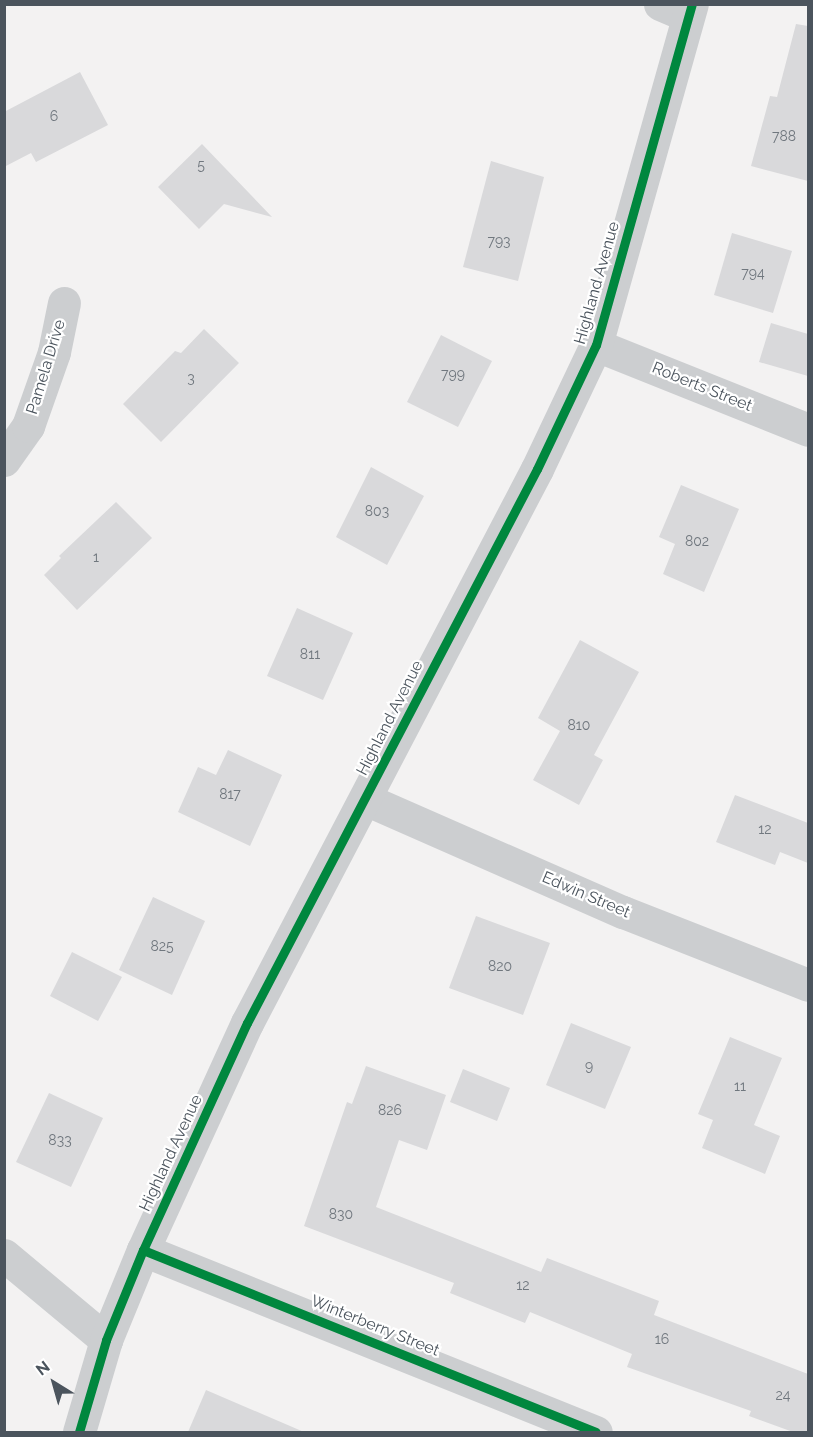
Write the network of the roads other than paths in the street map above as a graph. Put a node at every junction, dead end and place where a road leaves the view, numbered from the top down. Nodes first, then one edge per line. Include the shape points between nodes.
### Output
1 (680, 8) edge
2 (64, 303) dead end
3 (596, 345) junction
4 (808, 430) edge
5 (4, 460) edge
6 (365, 799) junction
7 (808, 985) edge
8 (143, 1250) junction
9 (4, 1255) edge
10 (106, 1340) junction
11 (79, 1432) edge
12 (596, 1432) edge

1 - 3 street, Highland Avenue
2 - 5 street, Pamela Drive via 54,352 28,426
3 - 4 street, Roberts Street
3 - 6 street, Highland Avenue via 537,469
6 - 7 street, Edwin Street via 623,912
6 - 8 street, Highland Avenue via 247,1023
8 - 10 street, Highland Avenue
8 - 12 street, Winterberry Street
9 - 10 street
10 - 11 street, Highland Avenue

